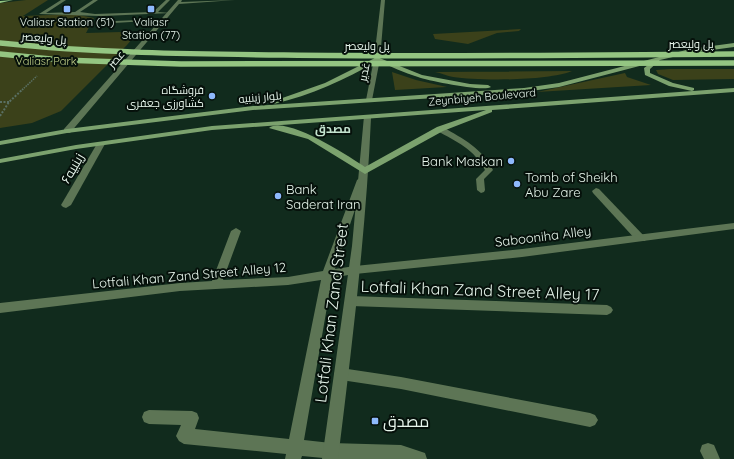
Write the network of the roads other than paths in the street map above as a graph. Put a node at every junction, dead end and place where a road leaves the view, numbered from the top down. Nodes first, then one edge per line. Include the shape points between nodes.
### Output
1 (11, 0) edge
2 (64, 0) edge
3 (96, 0) edge
4 (168, 0) edge
5 (233, 0) edge
6 (383, 0) edge
7 (178, 1) edge
8 (0, 2) edge
9 (76, 13) junction
10 (155, 13) junction
11 (168, 13) junction
12 (95, 15) junction
13 (162, 20) junction
14 (0, 43) edge
15 (734, 45) edge
16 (0, 54) edge
17 (734, 54) edge
18 (664, 57) junction
19 (377, 59) junction
20 (734, 64) edge
21 (524, 90) junction
22 (734, 90) edge
23 (708, 91) junction
24 (369, 100) junction
25 (505, 106) junction
26 (253, 108) junction
27 (367, 118) junction
28 (232, 127) junction
29 (440, 129) junction
30 (67, 131) junction
31 (0, 143) edge
32 (101, 144) junction
33 (0, 161) edge
34 (365, 171) junction
35 (481, 190) dead end
36 (596, 191) dead end
37 (66, 205) dead end
38 (734, 226) edge
39 (236, 231) dead end
40 (641, 239) junction
41 (355, 270) junction
42 (327, 276) junction
43 (216, 286) junction
44 (351, 301) junction
45 (0, 308) edge
46 (607, 310) dead end
47 (341, 374) junction
48 (149, 417) dead end
49 (590, 420) dead end
50 (294, 453) edge
51 (331, 455) edge
52 (419, 459) edge

1 - 8 main road
2 - 9 street via 41,14
3 - 9 street
4 - 10 street
5 - 7 street
6 - 19 street, غدیر
7 - 11 street, عصر
9 - 12 street
10 - 11 street
10 - 12 street
11 - 13 street, عصر
12 - 13 street via 114,22
13 - 30 street, عصر
14 - 17 main road, پل ولیعصر, bridge via 54,49 167,54
15 - 18 main road, Zeynbiyeh Boulevard
16 - 20 main road, پل ولیعصر, bridge via 61,60 181,64
18 - 21 main road, Zeynbiyeh Boulevard via 566,83
18 - 23 main road via 647,68 647,74 671,85
19 - 21 main road via 432,79 470,86
19 - 24 street, غدیر
19 - 26 main road via 350,76 316,90
21 - 24 main road, بلوار زینبیه
22 - 23 main road, Zeynbiyeh Boulevard
23 - 25 main road, Zeynbiyeh Boulevard
24 - 26 main road, بلوار زینبیه
24 - 27 main road
25 - 27 main road, Zeynbiyeh Boulevard
25 - 29 main road
26 - 30 main road, بلوار زینبیه
27 - 28 main road, Zeynbiyeh Boulevard
27 - 34 street
28 - 32 main road
28 - 34 main road via 277,128 304,133
29 - 34 main road
29 - 35 street via 476,150 486,162 489,170 480,179
30 - 31 main road, بلوار زینبیه
32 - 33 main road
32 - 37 street, ۶زینبیه
34 - 41 street, Lotfali Khan Zand Street
34 - 42 street
36 - 40 street
38 - 40 street, Sabooniha Alley
39 - 43 street
40 - 41 street, Sabooniha Alley
41 - 42 street, Lotfali Khan Zand Street Alley 12
41 - 44 street, Lotfali Khan Zand Street
42 - 43 street, Lotfali Khan Zand Street Alley 12
42 - 50 street
43 - 45 street, Lotfali Khan Zand Street Alley 12 via 180,287
44 - 46 street, Lotfali Khan Zand Street Alley 17
44 - 47 street, Lotfali Khan Zand Street
47 - 49 street via 401,383
47 - 51 street, Lotfali Khan Zand Street
48 - 50 street via 192,418 184,436
50 - 51 street
51 - 52 street via 401,453

